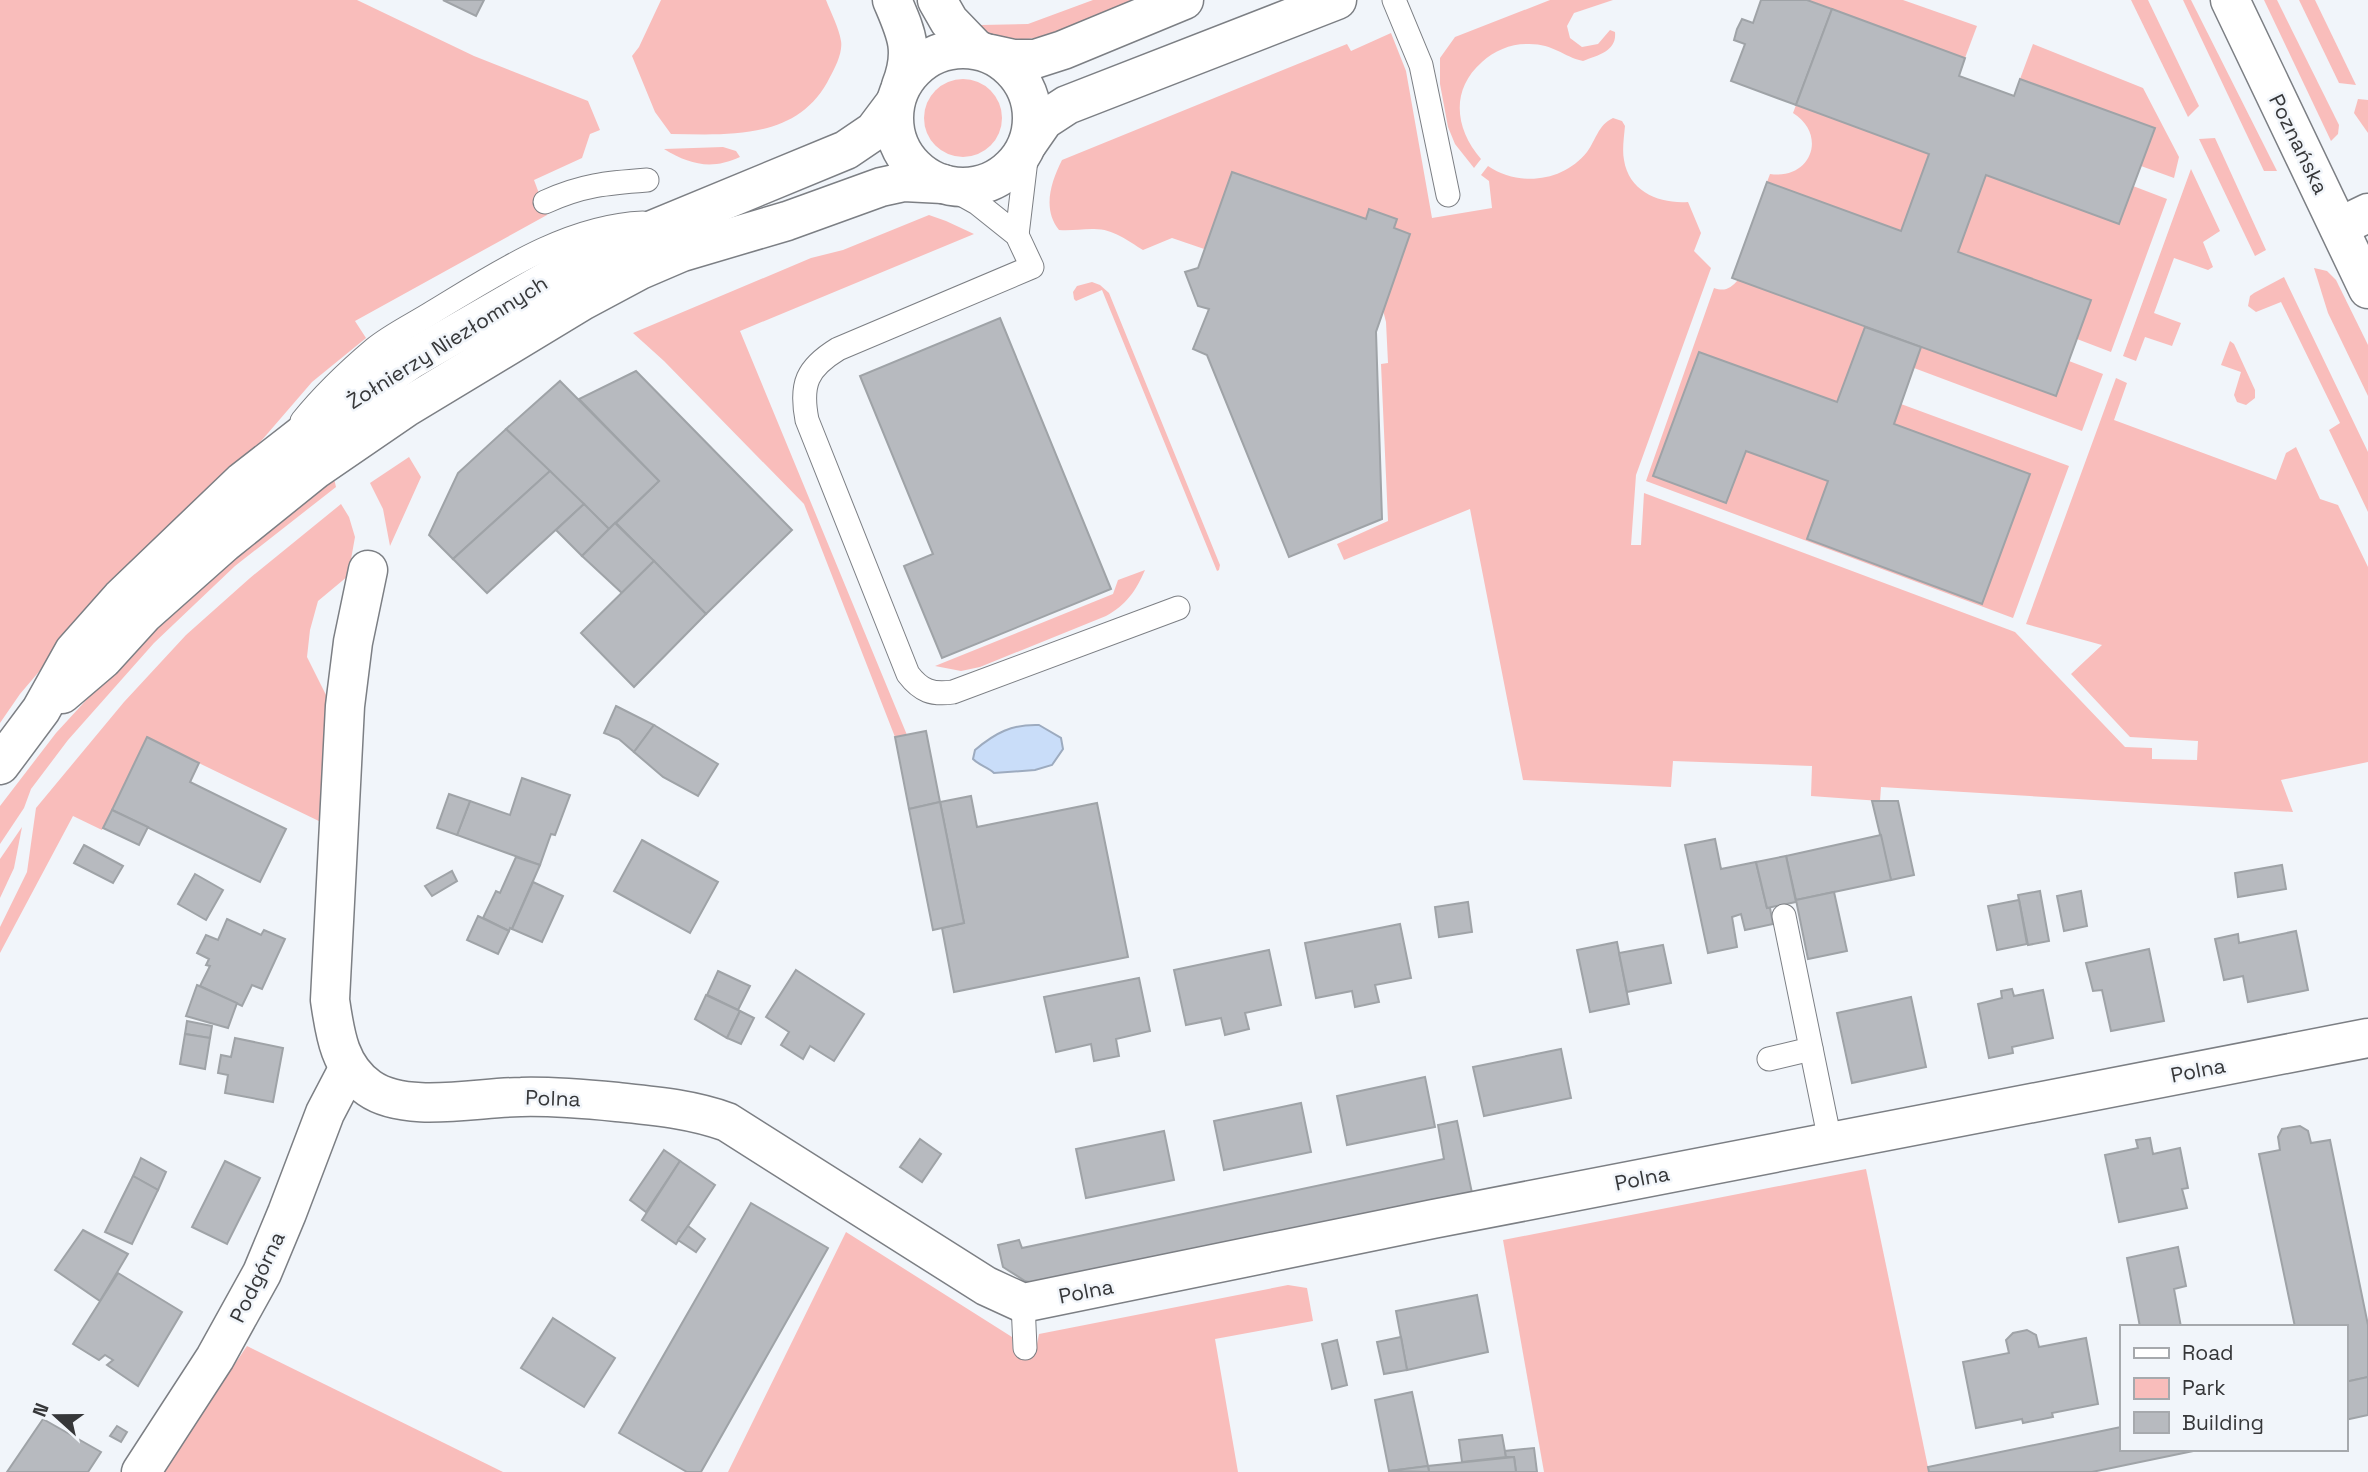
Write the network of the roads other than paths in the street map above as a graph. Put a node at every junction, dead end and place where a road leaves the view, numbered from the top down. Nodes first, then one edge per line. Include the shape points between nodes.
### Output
1 (892, 0) edge
2 (937, 0) edge
3 (1184, 0) edge
4 (1337, 0) edge
5 (1394, 0) edge
6 (2230, 0) edge
7 (984, 51) junction
8 (898, 95) junction
9 (1028, 143) junction
10 (647, 180) dead end
11 (943, 184) junction
12 (1448, 195) dead end
13 (545, 202) dead end
14 (2353, 220) edge
15 (1017, 235) junction
16 (2368, 289) edge
17 (368, 570) dead end
18 (1178, 608) dead end
19 (41, 710) junction
20 (0, 765) edge
21 (1784, 916) dead end
22 (2368, 1038) edge
23 (1811, 1049) junction
24 (1769, 1059) dead end
25 (348, 1069) junction
26 (1830, 1141) junction
27 (1023, 1303) junction
28 (1025, 1348) dead end
29 (141, 1472) edge

1 - 8 street via 909,47
2 - 7 street via 949,22
3 - 7 street via 1035,59
4 - 9 street via 1056,110
5 - 12 lane via 1421,65
6 - 14 street, Poznańska
7 - 8 street via 959,48 940,52 918,66
7 - 9 street via 1013,69 1029,93 1033,125
8 - 11 street via 894,122 904,155 926,176
8 - 19 street, Żołnierzy Niezłomnych via 874,131 846,150 594,254 420,354 272,458 121,598 74,650
9 - 11 street via 1007,172 991,181 960,187
9 - 15 lane
10 - 13 lane via 594,184
11 - 15 lane
11 - 19 street, Żołnierzy Niezłomnych via 904,182 881,187 706,244 640,270 571,308 405,408 316,469 223,543 88,672
14 - 16 street, Poznańska
15 - 18 lane via 1032,267 838,349 820,360 803,398 807,420 908,674 926,692 953,692
17 - 25 street, Polna via 345,706 330,1000 335,1038
19 - 20 street, Żołnierzy Niezłomnych
21 - 23 lane
22 - 26 street, Polna
23 - 24 lane
23 - 26 lane
25 - 27 street, Polna via 370,1089 394,1099 576,1098 699,1112 727,1122 986,1286
25 - 29 street, Podgórna via 324,1113 262,1273 215,1358
26 - 27 street, Polna
27 - 28 lane

